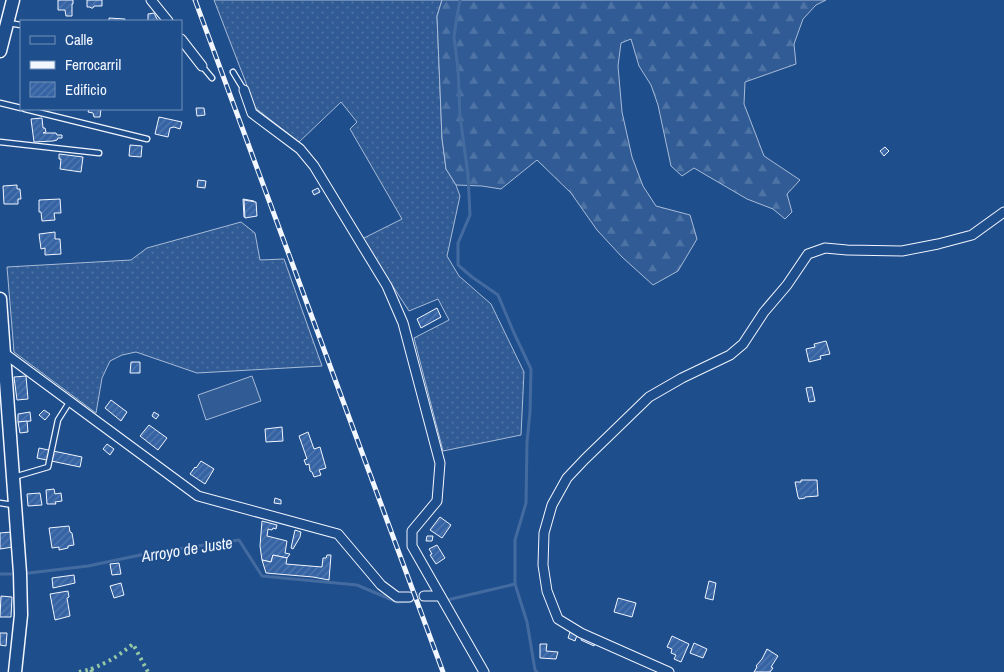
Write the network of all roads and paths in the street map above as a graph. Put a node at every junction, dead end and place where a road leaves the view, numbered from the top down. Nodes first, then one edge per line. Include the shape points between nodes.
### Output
1 (13, 0) edge
2 (151, 0) edge
3 (167, 20) edge
4 (7, 23) junction
5 (20, 25) edge
6 (182, 40) edge
7 (0, 51) edge
8 (202, 66) joint
9 (232, 72) dead end
10 (212, 78) dead end
11 (244, 90) joint
12 (0, 103) edge
13 (20, 107) edge
14 (31, 110) edge
15 (147, 139) dead end
16 (0, 142) edge
17 (100, 153) dead end
18 (1004, 212) edge
19 (0, 299) edge
20 (4, 353) junction
21 (70, 401) junction
22 (14, 478) junction
23 (0, 503) edge
24 (16, 505) junction
25 (424, 596) tunnel mouth
26 (440, 596) junction
27 (409, 597) tunnel mouth
28 (14, 672) edge
29 (484, 672) edge
30 (669, 672) edge

1 - 4 street
2 - 3 street
4 - 5 lane
4 - 7 street
6 - 8 street
8 - 10 lane
9 - 11 lane
11 - 26 street via 252,113 300,149 314,166 387,286 403,323 440,463 437,501 412,531 412,546
12 - 13 lane
14 - 15 lane
16 - 17 lane
18 - 30 street via 972,235 938,244 902,251 825,248 808,254 743,344 730,355 649,397 567,478 552,505 544,533 543,566 547,591 558,619 581,633
19 - 20 street
20 - 21 street
20 - 22 street
21 - 22 lane via 58,420 48,468
21 - 27 street via 198,496 338,534 381,585 397,597
22 - 24 street
23 - 24 lane
24 - 28 street via 21,615
25 - 26 street
26 - 29 street

